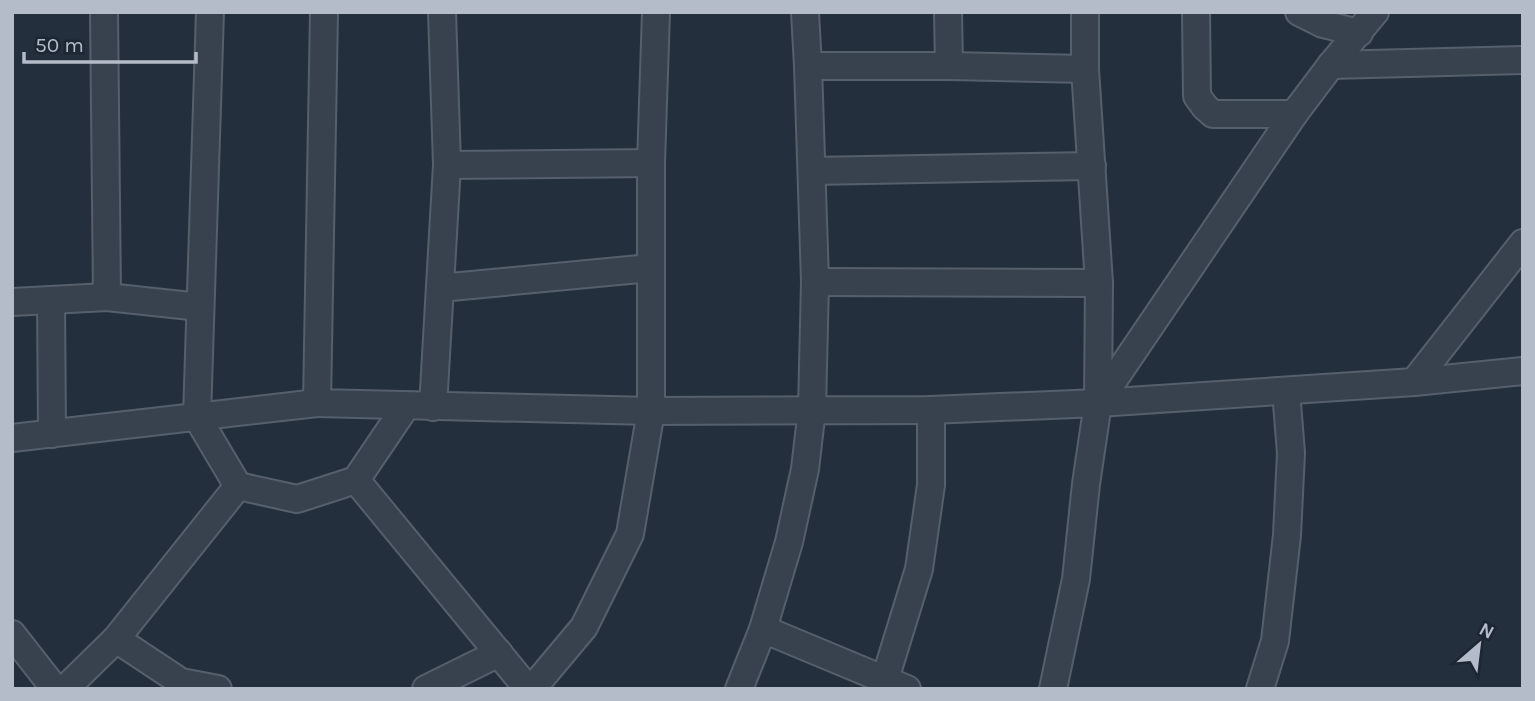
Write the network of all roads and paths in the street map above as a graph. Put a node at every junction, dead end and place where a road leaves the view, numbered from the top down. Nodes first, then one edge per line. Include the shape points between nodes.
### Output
1 (104, 12) edge
2 (210, 12) edge
3 (324, 12) edge
4 (442, 12) edge
5 (656, 12) edge
6 (805, 12) edge
7 (948, 12) edge
8 (1085, 12) edge
9 (1196, 12) edge
10 (1299, 12) edge
11 (1375, 12) edge
12 (1359, 33) junction
13 (1523, 60) edge
14 (1331, 65) junction
15 (808, 66) junction
16 (948, 66) junction
17 (1085, 69) junction
18 (1294, 114) junction
19 (652, 163) junction
20 (447, 165) junction
21 (1091, 166) junction
22 (812, 171) junction
23 (1523, 243) edge
24 (650, 268) junction
25 (815, 282) junction
26 (1099, 283) junction
27 (440, 288) junction
28 (107, 297) junction
29 (51, 300) junction
30 (12, 302) edge
31 (200, 307) junction
32 (1523, 371) edge
33 (1414, 382) junction
34 (1286, 391) junction
35 (317, 403) junction
36 (1098, 403) junction
37 (406, 406) junction
38 (433, 407) junction
39 (812, 409) junction
40 (931, 410) junction
41 (651, 411) junction
42 (197, 417) junction
43 (52, 434) junction
44 (12, 438) edge
45 (356, 480) junction
46 (238, 486) junction
47 (763, 629) junction
48 (12, 634) edge
49 (116, 639) junction
50 (499, 653) junction
51 (891, 686) edge
52 (55, 689) edge
53 (65, 689) edge
54 (218, 689) edge
55 (426, 689) edge
56 (530, 689) edge
57 (739, 689) edge
58 (1052, 689) edge
59 (1260, 689) edge

1 - 28 street
2 - 31 street
3 - 35 street
4 - 20 street
5 - 19 street
6 - 15 street
7 - 16 street
8 - 17 street
9 - 18 street via 1197,96 1205,107 1213,114
10 - 12 street
11 - 12 street
12 - 14 street
13 - 14 street
14 - 18 street
15 - 16 street
15 - 22 street
16 - 17 street
17 - 21 street
18 - 36 street
19 - 20 street
19 - 24 street
20 - 27 street
21 - 22 street
21 - 26 street
22 - 25 street
23 - 33 street
24 - 27 street
24 - 41 street
25 - 26 street
25 - 39 street
26 - 36 street
27 - 38 street
28 - 29 street
28 - 31 street
29 - 30 street
29 - 43 street
31 - 42 street
32 - 33 street
33 - 34 street
34 - 36 street
34 - 59 street via 1290,453 1287,535 1275,641
35 - 37 street
35 - 42 street
36 - 40 street
36 - 58 street via 1076,579
37 - 38 street
37 - 45 street
38 - 41 street
39 - 40 street
39 - 41 street
39 - 47 street via 789,542
40 - 51 street via 931,485 919,569
41 - 56 street via 630,534 584,627
42 - 43 street
42 - 46 street
43 - 44 street
45 - 46 street via 297,499
45 - 50 street
46 - 49 street
47 - 51 street
47 - 57 street
48 - 52 street
49 - 53 street
49 - 54 street via 181,682
50 - 55 street
50 - 56 street

